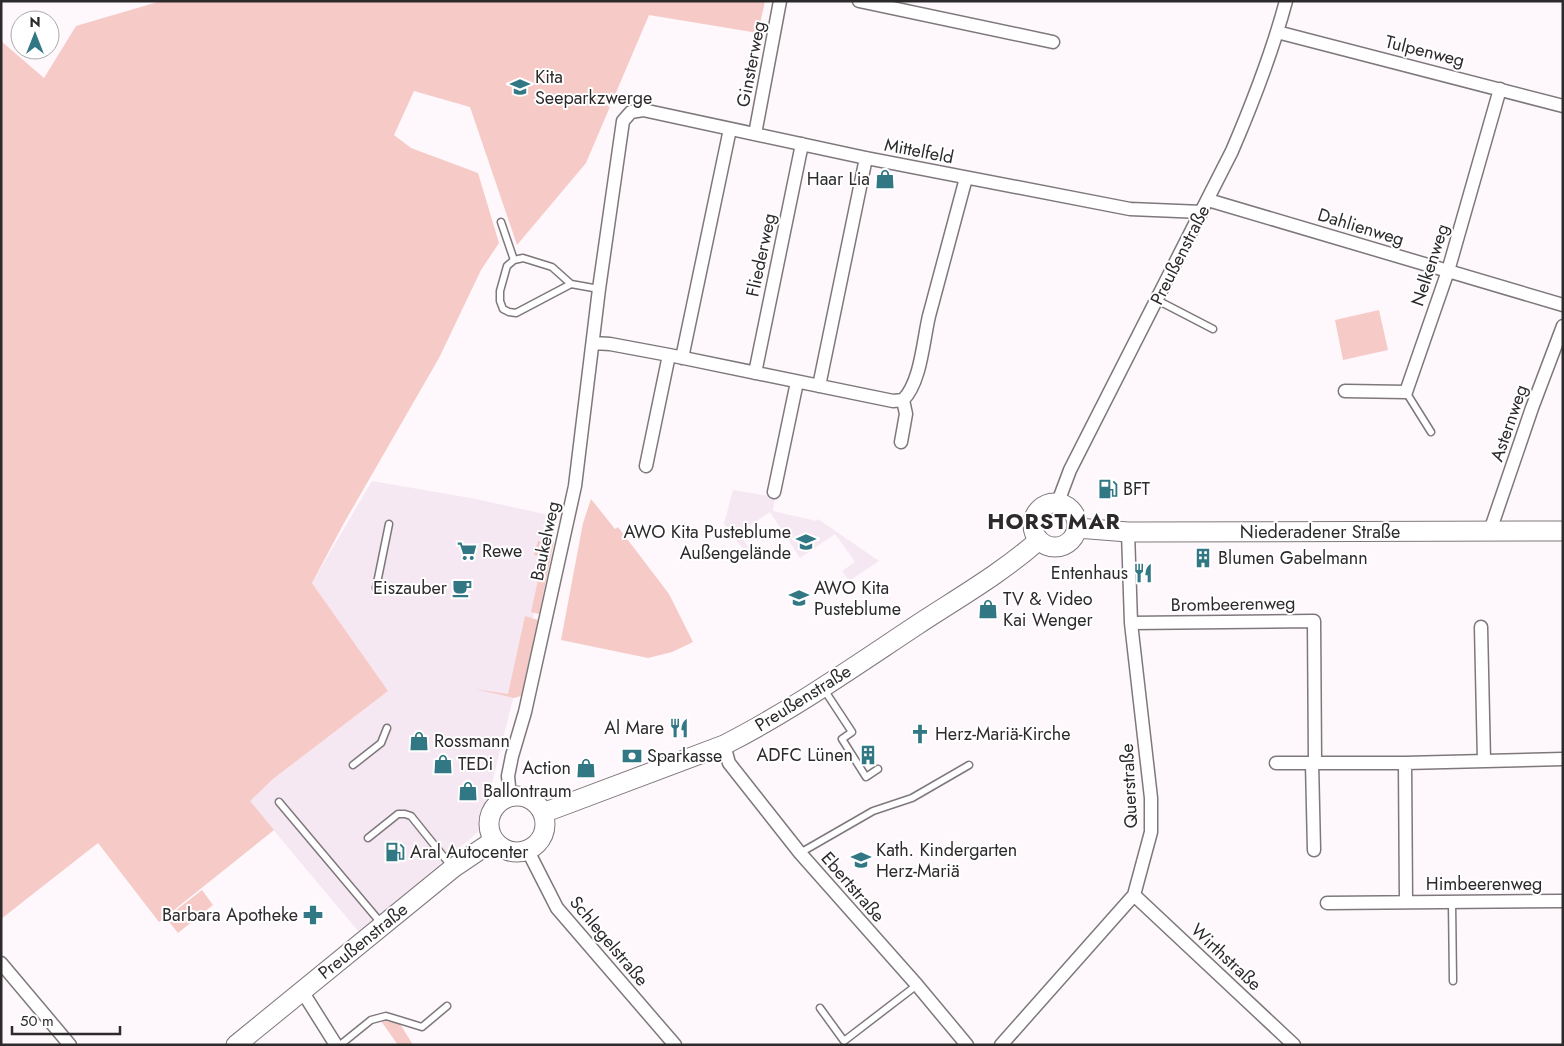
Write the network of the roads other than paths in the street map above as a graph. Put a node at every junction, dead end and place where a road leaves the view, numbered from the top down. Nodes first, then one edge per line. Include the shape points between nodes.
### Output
1 (780, 1) edge
2 (859, 1) edge
3 (1286, 1) edge
4 (1278, 32) junction
5 (1053, 42) dead end
6 (1500, 89) junction
7 (1563, 106) edge
8 (631, 112) joint
9 (730, 129) junction
10 (755, 134) junction
11 (802, 144) junction
12 (866, 158) junction
13 (966, 178) junction
14 (1208, 200) junction
15 (1202, 212) junction
16 (501, 222) dead end
17 (514, 260) junction
18 (1448, 271) junction
19 (571, 284) junction
20 (599, 289) junction
21 (1157, 300) junction
22 (1563, 305) edge
23 (1563, 326) edge
24 (1213, 329) dead end
25 (593, 342) junction
26 (669, 355) junction
27 (682, 358) junction
28 (754, 373) junction
29 (797, 382) junction
30 (819, 386) junction
31 (1344, 391) dead end
32 (1406, 392) junction
33 (903, 400) junction
34 (1431, 432) dead end
35 (901, 442) dead end
36 (646, 466) dead end
37 (774, 492) dead end
38 (1058, 502) junction
39 (389, 524) dead end
40 (1078, 528) junction
41 (1490, 531) junction
42 (1563, 531) edge
43 (1128, 532) junction
44 (1039, 540) junction
45 (376, 588) dead end
46 (1131, 623) junction
47 (1481, 627) dead end
48 (822, 687) junction
49 (387, 728) dead end
50 (724, 745) junction
51 (1563, 759) edge
52 (1484, 761) junction
53 (1314, 762) junction
54 (1276, 763) dead end
55 (1404, 763) junction
56 (353, 765) dead end
57 (969, 765) dead end
58 (878, 769) dead end
59 (510, 797) junction
60 (279, 802) dead end
61 (543, 813) junction
62 (368, 838) dead end
63 (493, 840) junction
64 (1314, 850) dead end
65 (528, 851) junction
66 (800, 853) junction
67 (452, 868) junction
68 (1134, 895) junction
69 (1563, 901) edge
70 (1406, 902) junction
71 (1452, 902) junction
72 (1326, 903) dead end
73 (382, 924) junction
74 (1, 963) edge
75 (1453, 981) dead end
76 (917, 985) junction
77 (302, 991) junction
78 (447, 1006) dead end
79 (820, 1008) dead end
80 (70, 1045) edge
81 (236, 1045) edge
82 (336, 1045) edge
83 (340, 1045) edge
84 (675, 1045) edge
85 (967, 1045) edge
86 (1000, 1045) edge
87 (1294, 1045) edge

1 - 10 street, Ginsterweg
2 - 5 street
3 - 4 street, Preußenstraße
4 - 6 street, Tulpenweg
4 - 14 street, Preußenstraße via 1252,104
6 - 7 street, Tulpenweg
6 - 18 street, Nelkenweg
8 - 9 street, Mittelfeld via 643,110
8 - 20 street, Baukelweg via 623,121
9 - 10 street, Mittelfeld
9 - 27 street
10 - 11 street, Mittelfeld
11 - 12 street, Mittelfeld
11 - 28 street, Fliederweg
12 - 13 street, Mittelfeld
12 - 30 street
13 - 15 street, Mittelfeld via 1130,209
13 - 33 street via 929,317 918,372 910,394
14 - 15 street, Preußenstraße
14 - 18 street, Dahlienweg
15 - 21 street, Preußenstraße
16 - 17 lane
17 - 19 lane via 523,258 552,267
17 - 19 lane via 507,266 500,291 503,309 509,312 516,313
18 - 22 street, Dahlienweg
18 - 32 street, Nelkenweg
19 - 20 lane
20 - 25 street, Baukelweg
21 - 24 lane
21 - 38 street, Preußenstraße via 1070,470
23 - 41 street, Asternweg
25 - 26 street
25 - 59 street, Baukelweg via 575,486 525,712 512,756 508,776
26 - 27 street
26 - 36 street
27 - 28 street
28 - 29 street
29 - 30 street
29 - 37 street
30 - 33 street via 893,401
31 - 32 street
32 - 34 lane
33 - 35 street via 906,414
38 - 40 street via 1073,511
38 - 44 street via 1037,511 1033,526
39 - 45 lane
40 - 43 street, Niederadener Straße
40 - 44 street via 1070,542 1062,546 1046,545
41 - 42 street, Niederadener Straße
41 - 43 street, Niederadener Straße
43 - 46 street, Querstraße
44 - 48 street, Preußenstraße via 1014,561
46 - 53 street, Brombeerenweg via 1314,621
46 - 68 street, Querstraße via 1152,813 1151,832
47 - 52 street
48 - 50 street, Preußenstraße via 765,724
48 - 58 lane via 852,732 842,739 866,777
49 - 56 lane via 381,743
50 - 61 street, Preußenstraße
50 - 66 street, Ebertstraße via 729,763
51 - 52 street
52 - 55 street
53 - 54 street
53 - 55 street
53 - 64 street, Brombeerenweg
55 - 70 street, Himbeerenweg
57 - 66 lane via 912,798 873,811
59 - 61 street via 529,799
59 - 63 street via 502,800 490,814 489,832
60 - 73 lane
61 - 65 street via 545,831 536,846
62 - 67 lane via 398,814 411,816
63 - 65 street via 508,852
63 - 67 street, Preußenstraße
65 - 84 street, Schlegelstraße via 557,908
66 - 76 street, Ebertstraße
67 - 73 street, Preußenstraße
68 - 86 street, Querstraße
68 - 87 street, Wirthstraße
69 - 71 street, Himbeerenweg
70 - 71 street, Himbeerenweg
70 - 72 street, Himbeerenweg
71 - 75 lane
73 - 77 street, Preußenstraße
74 - 80 street
76 - 79 lane via 844,1041
76 - 85 street, Ebertstraße
77 - 81 street, Preußenstraße
77 - 82 street
78 - 83 lane via 422,1027 386,1016 371,1020

